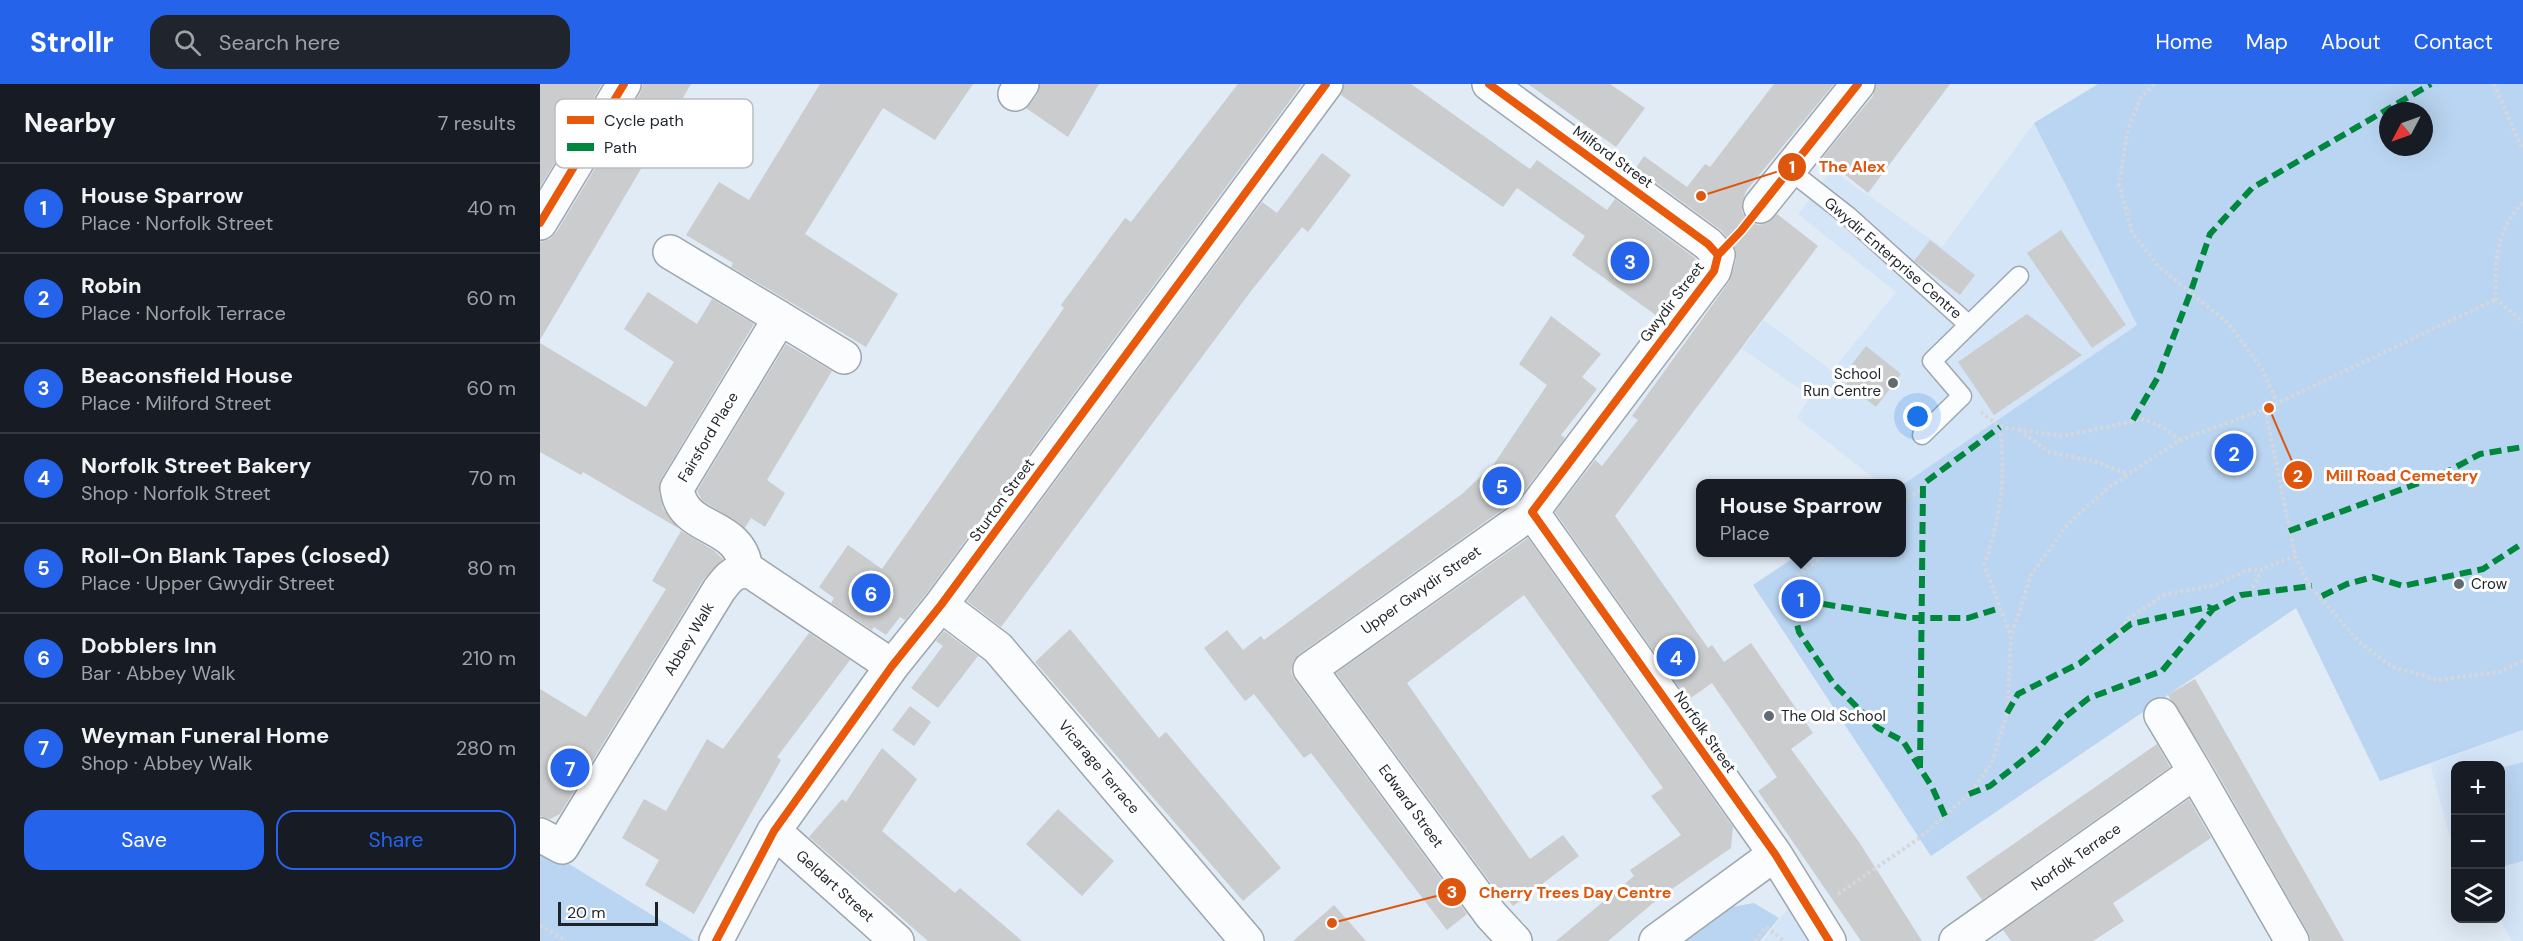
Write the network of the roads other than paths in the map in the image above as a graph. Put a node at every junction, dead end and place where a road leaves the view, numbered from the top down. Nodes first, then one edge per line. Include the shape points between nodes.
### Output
1 (624, 84) edge
2 (1326, 84) edge
3 (1489, 84) edge
4 (1858, 84) edge
5 (615, 99) edge
6 (573, 168) edge
7 (1788, 170) junction
8 (1760, 206) dead end
9 (540, 223) edge
10 (670, 252) dead end
11 (1718, 255) joint
12 (2019, 276) dead end
13 (780, 318) junction
14 (1969, 325) junction
15 (844, 357) dead end
16 (1922, 435) dead end
17 (1532, 512) junction
18 (746, 570) junction
19 (941, 604) junction
20 (892, 666) junction
21 (1310, 669) joint
22 (2161, 715) dead end
23 (2195, 772) junction
24 (774, 831) junction
25 (540, 835) edge
26 (1775, 854) junction
27 (716, 941) edge
28 (897, 941) edge
29 (1247, 941) edge
30 (1515, 941) edge
31 (1656, 941) edge
32 (1829, 941) edge
33 (1956, 941) edge
34 (2292, 941) edge

1 - 5 street
2 - 19 street, Sturton Street
3 - 11 street, Milford Street
4 - 7 street
6 - 9 street
7 - 8 street
7 - 14 lane, Gwydir Enterprise Centre via 1848,216
10 - 13 street
11 - 17 street, Gwydir Street via 1714,271
12 - 14 lane
13 - 15 street
13 - 18 street, Fairsford Place via 677,488 679,501 688,513 734,541 744,554
14 - 16 lane via 1932,361 1962,396
17 - 21 street, Upper Gwydir Street
17 - 26 street, Norfolk Street
18 - 20 street
18 - 25 street, Abbey Walk via 727,578 718,590 562,847
19 - 20 street, Sturton Street
19 - 29 street, Vicarage Terrace via 998,648
20 - 24 street, Sturton Street
21 - 30 street, Edward Street via 1491,915
22 - 23 street
23 - 33 street, Norfolk Terrace
23 - 34 street
24 - 27 street, Sturton Street
24 - 28 street, Geldart Street
26 - 31 street
26 - 32 street, Norfolk Street

